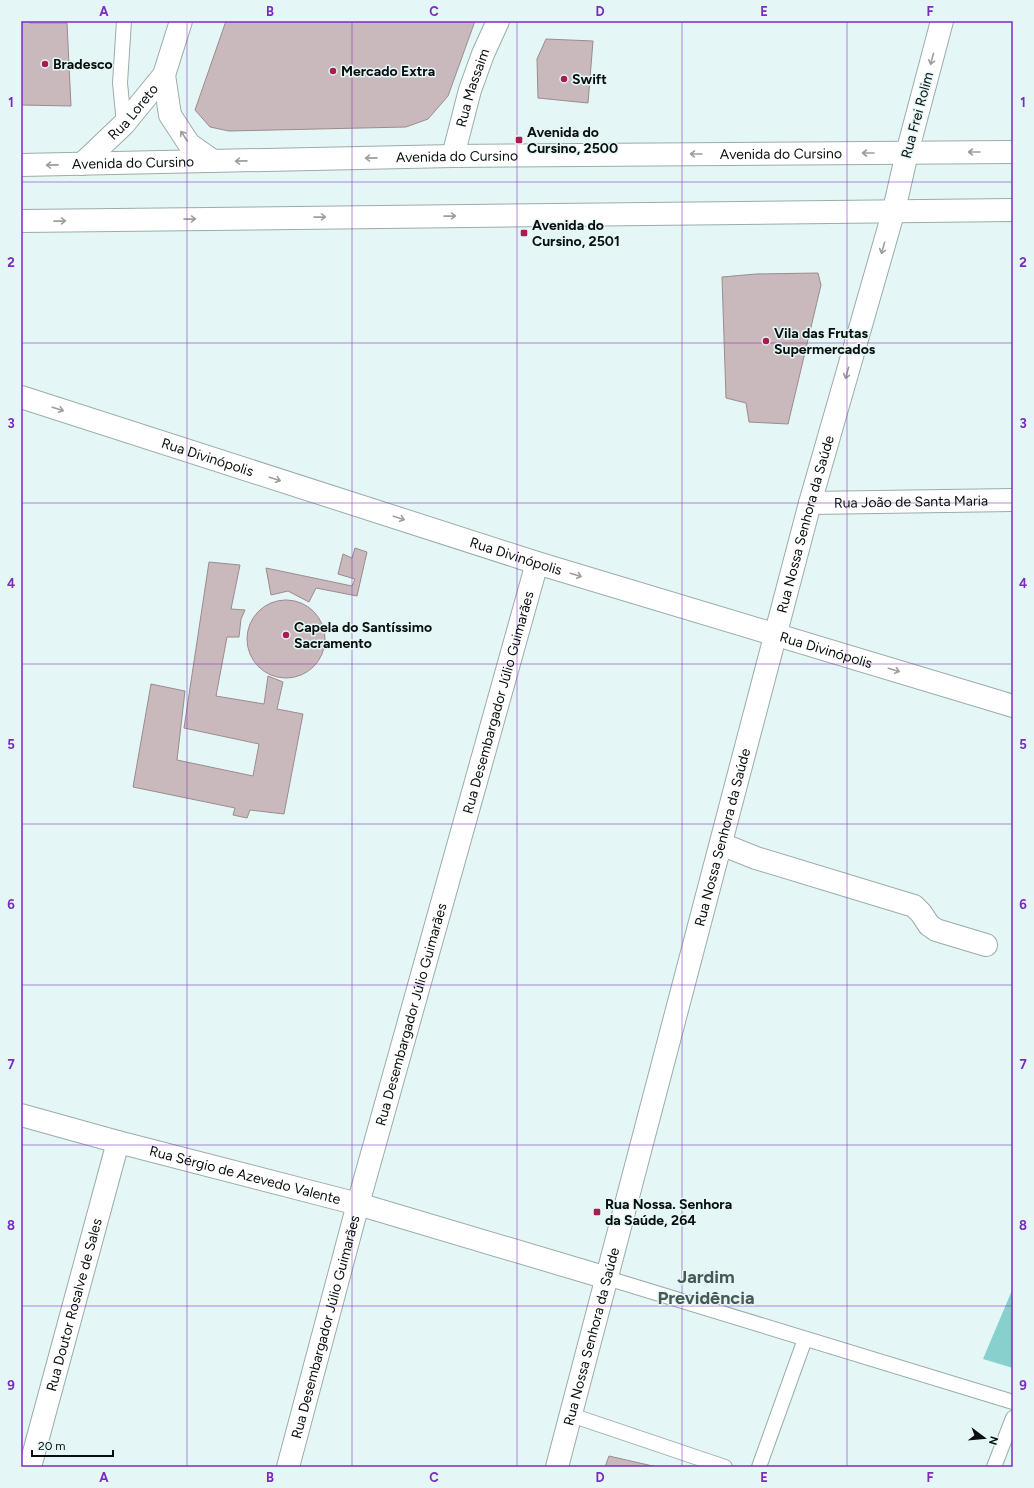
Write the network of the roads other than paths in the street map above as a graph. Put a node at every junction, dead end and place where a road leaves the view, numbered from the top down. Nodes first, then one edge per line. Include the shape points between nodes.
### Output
1 (124, 21) edge
2 (181, 21) edge
3 (498, 21) edge
4 (942, 21) edge
5 (164, 75) junction
6 (124, 124) junction
7 (908, 152) junction
8 (1013, 152) edge
9 (453, 156) junction
10 (213, 161) junction
11 (82, 164) junction
12 (21, 165) edge
13 (894, 210) junction
14 (1013, 210) edge
15 (21, 221) edge
16 (21, 397) edge
17 (1013, 500) edge
18 (810, 503) junction
19 (537, 563) junction
20 (776, 635) junction
21 (1013, 706) edge
22 (721, 844) junction
23 (986, 945) dead end
24 (21, 1115) edge
25 (118, 1142) junction
26 (358, 1204) junction
27 (607, 1278) junction
28 (805, 1339) junction
29 (1013, 1402) edge
30 (571, 1415) junction
31 (1013, 1418) edge
32 (30, 1467) edge
33 (288, 1467) edge
34 (558, 1467) edge
35 (725, 1467) edge
36 (759, 1467) edge
37 (994, 1467) edge

1 - 6 lane via 120,83
2 - 5 street, Rua Loreto
3 - 9 street, Rua Massaim via 470,90
4 -> 7 street, Rua Frei Rolim
5 - 6 street, Rua Loreto
10 -> 5 street, Rua Loreto via 189,144 170,115
6 - 11 street, Rua Loreto
8 -> 7 street, Avenida do Cursino
7 -> 9 street, Avenida do Cursino
7 - 13 street, Rua Frei Rolim
9 -> 10 street, Avenida do Cursino
10 - 11 street, Avenida do Cursino
11 -> 12 street, Avenida do Cursino
13 - 14 street
15 -> 13 street
13 -> 18 street, Rua Nossa Senhora da Saúde
16 -> 19 street, Rua Divinópolis
17 - 18 street, Rua João de Santa Maria
18 - 20 street, Rua Nossa Senhora da Saúde
19 -> 20 street, Rua Divinópolis
19 - 26 street, Rua Desembargador Júlio Guimarães
20 -> 21 street, Rua Divinópolis
20 - 22 street, Rua Nossa Senhora da Saúde
22 - 23 street via 756,858 914,906 936,930
22 - 27 street, Rua Nossa Senhora da Saúde
24 - 25 street, Rua Sérgio de Azevedo Valente
25 - 26 street, Rua Sérgio de Azevedo Valente
25 - 32 street, Rua Doutor Rosalve de Sales
26 - 27 street, Rua Sérgio de Azevedo Valente
26 - 33 street, Rua Desembargador Júlio Guimarães
27 - 28 lane
27 - 30 street, Rua Nossa Senhora da Saúde
28 - 29 lane
28 - 36 lane
30 - 34 street, Rua Nossa Senhora da Saúde
30 - 35 lane
31 - 37 lane

